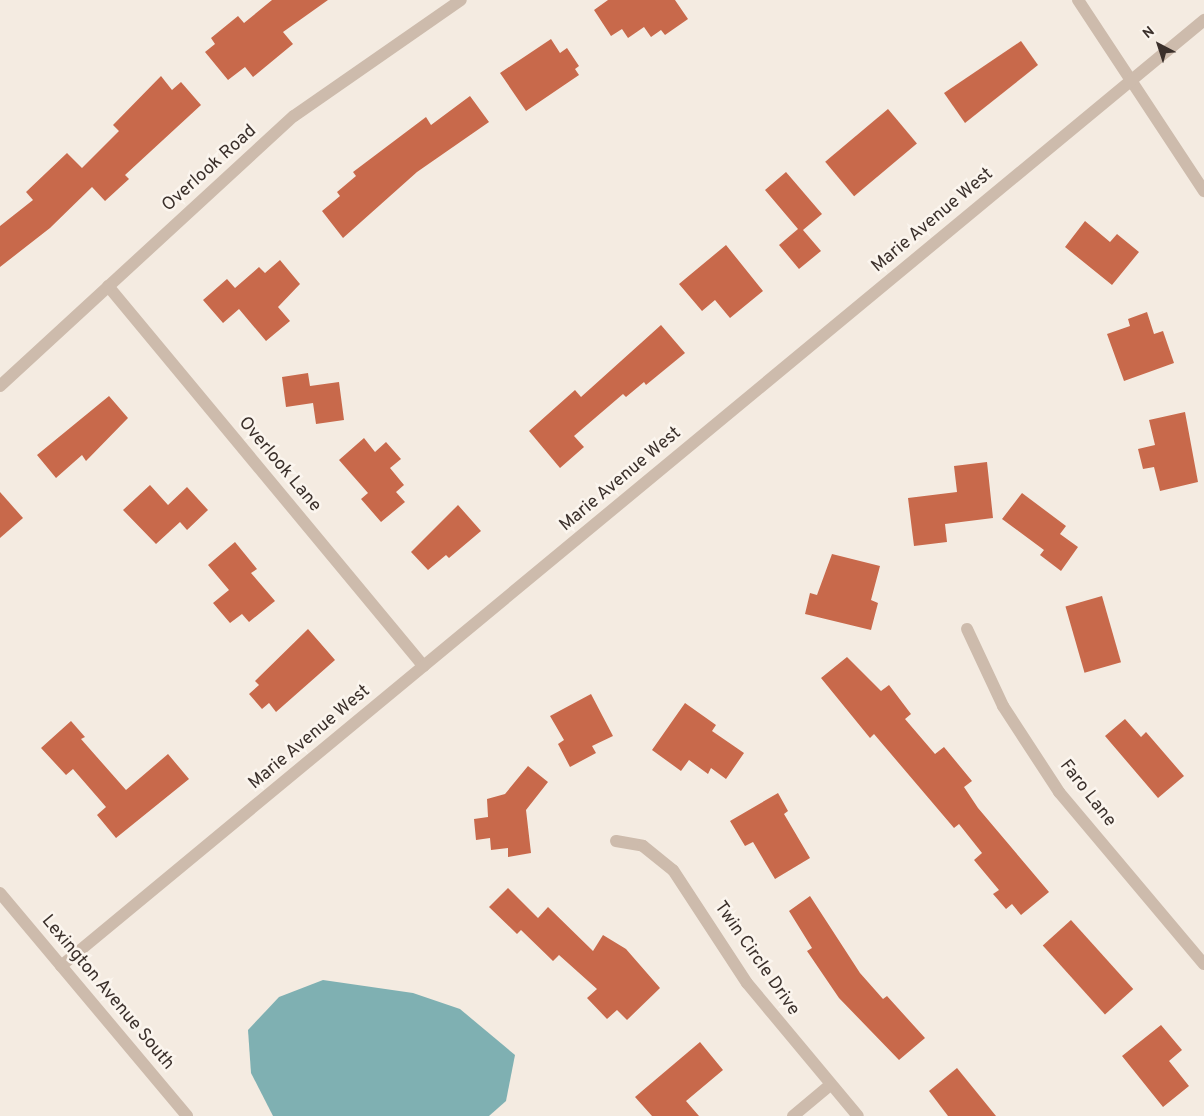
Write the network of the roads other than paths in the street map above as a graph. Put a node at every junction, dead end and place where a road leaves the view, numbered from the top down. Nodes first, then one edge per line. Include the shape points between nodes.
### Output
1 (461, 0) edge
2 (1078, 0) edge
3 (1204, 20) edge
4 (1129, 81) junction
5 (1204, 191) edge
6 (108, 286) junction
7 (0, 386) edge
8 (967, 629) dead end
9 (424, 666) junction
10 (616, 841) dead end
11 (0, 893) edge
12 (1204, 964) edge
13 (61, 966) junction
14 (829, 1086) junction
15 (188, 1116) edge
16 (793, 1116) edge
17 (858, 1116) edge

1 - 6 street, Overlook Road via 294,116
2 - 4 street
3 - 4 street, Marie Avenue West
4 - 5 street via 1190,165
4 - 9 street, Marie Avenue West
6 - 7 street, Overlook Road
6 - 9 street, Overlook Lane
8 - 12 street, Faro Lane via 1003,706 1059,792
9 - 13 street, Marie Avenue West
10 - 14 street, Twin Circle Drive via 643,846 674,870 747,983
11 - 13 street, Lexington Avenue South
13 - 15 street, Lexington Avenue South
14 - 16 street
14 - 17 street, Twin Circle Drive

